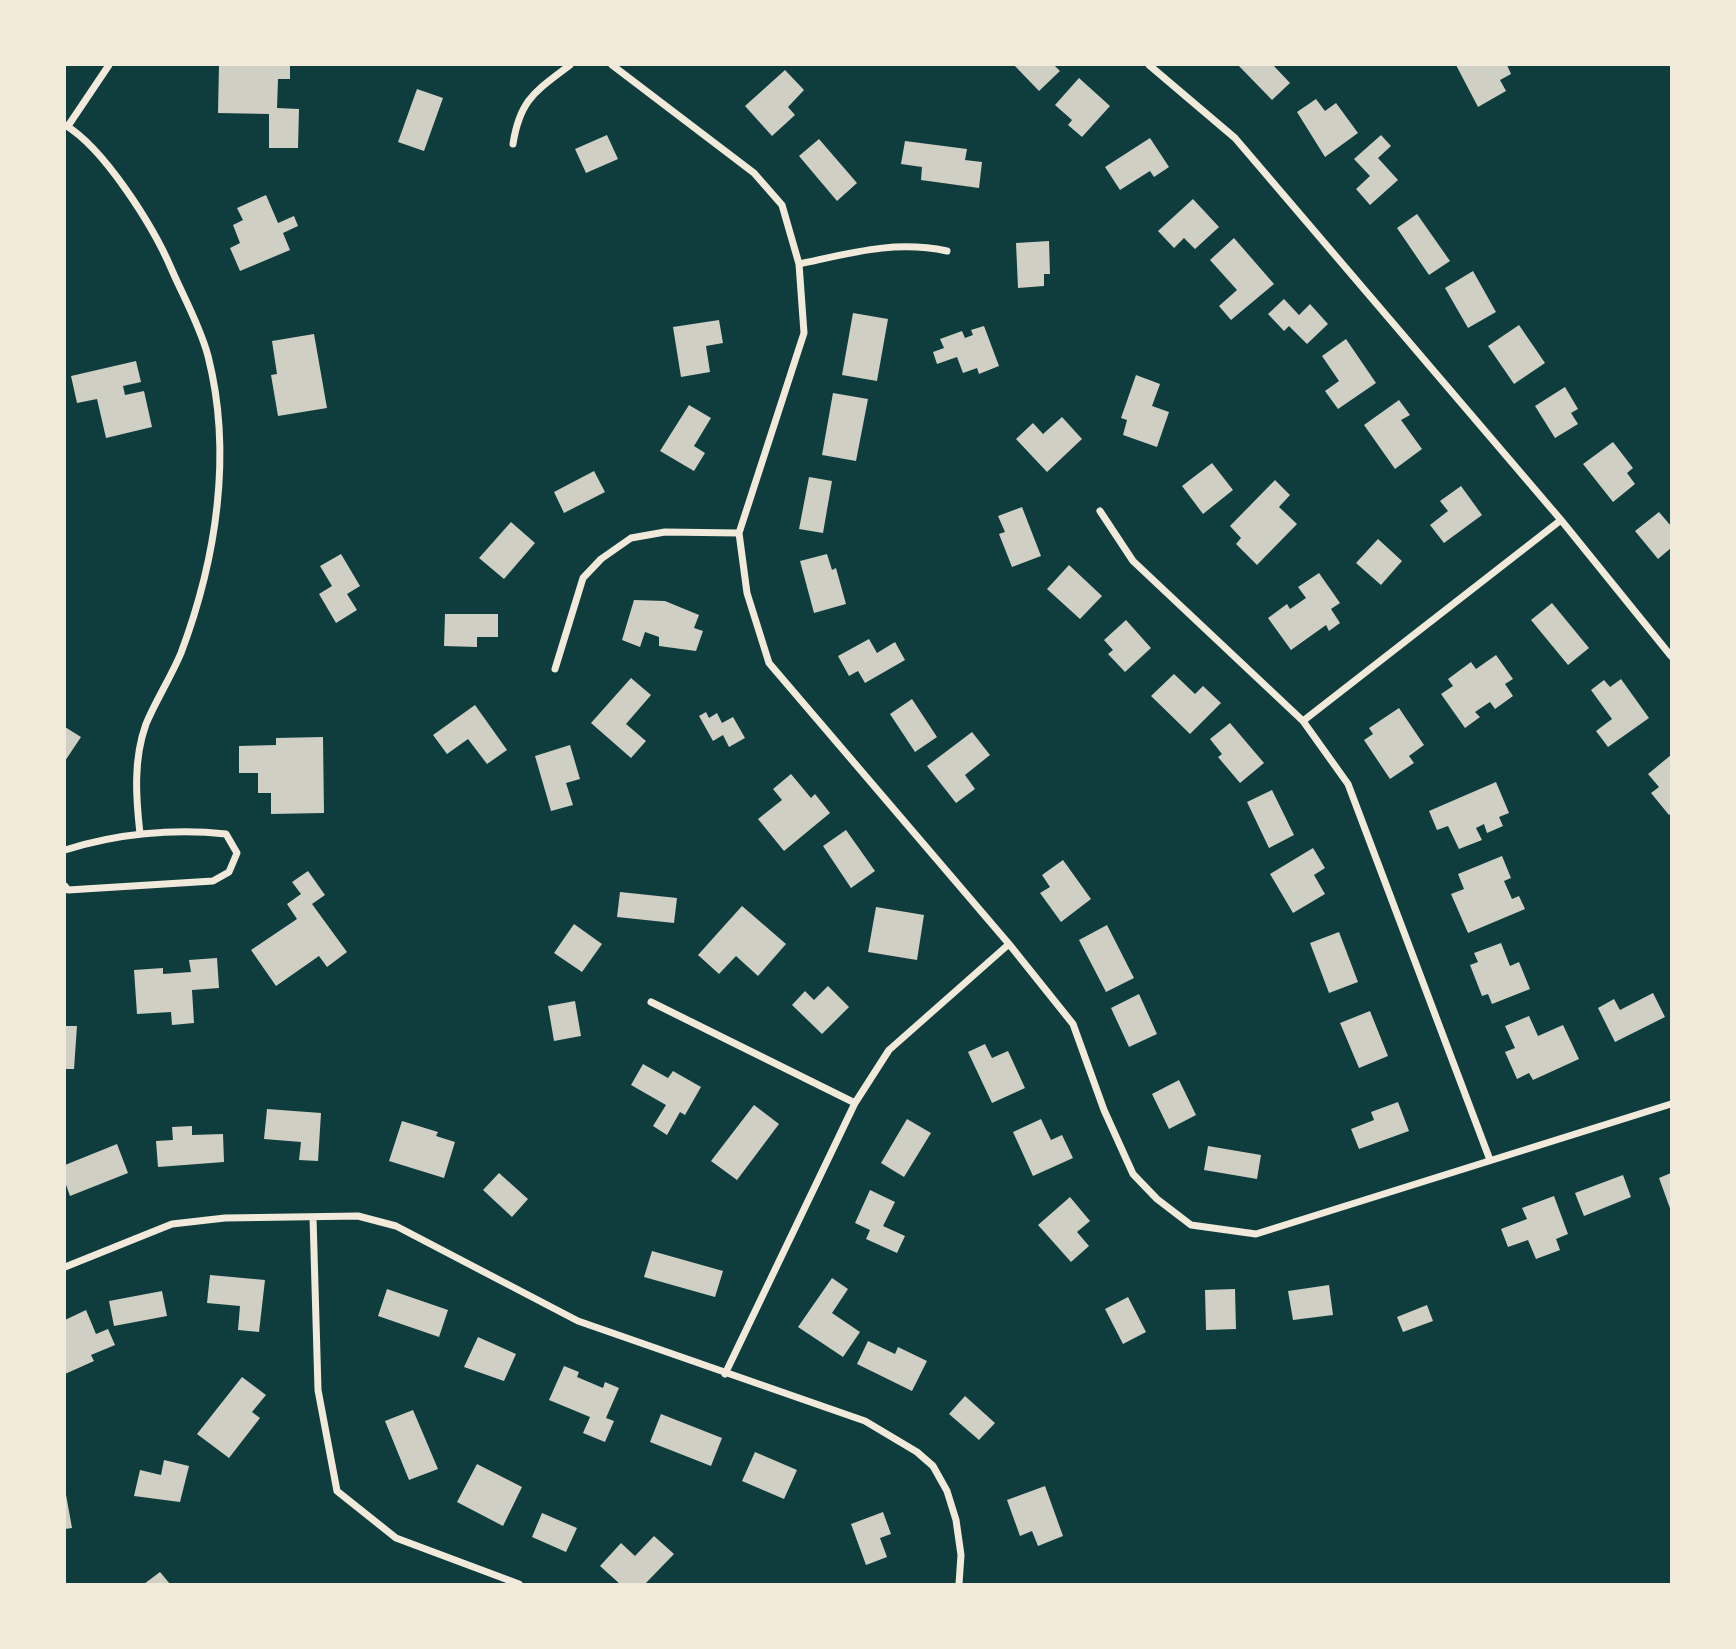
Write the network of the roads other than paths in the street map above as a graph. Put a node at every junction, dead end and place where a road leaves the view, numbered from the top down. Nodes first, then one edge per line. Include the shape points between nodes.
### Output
1 (109, 65) edge
2 (570, 65) edge
3 (612, 65) edge
4 (1149, 65) edge
5 (66, 126) edge
6 (513, 144) dead end
7 (947, 251) dead end
8 (799, 264) junction
9 (1100, 512) dead end
10 (1560, 520) junction
11 (739, 533) junction
12 (1671, 656) edge
13 (555, 669) dead end
14 (1303, 721) junction
15 (140, 834) junction
16 (65, 850) edge
17 (65, 886) edge
18 (1009, 944) junction
19 (651, 1002) dead end
20 (855, 1103) junction
21 (1671, 1104) edge
22 (1490, 1160) junction
23 (313, 1217) junction
24 (65, 1267) edge
25 (725, 1374) junction
26 (519, 1584) edge
27 (959, 1584) edge

1 - 5 street
2 - 6 street via 535,92 517,117
3 - 8 street via 754,173 782,205
4 - 10 street via 1235,138
5 - 15 street via 101,155 161,245 208,355 221,435 215,526 200,596 180,655 145,727 134,786
7 - 8 street via 916,245 874,248
8 - 11 street via 804,332
9 - 14 street via 1133,561
10 - 12 street
10 - 14 street
11 - 13 street via 631,538 601,559 583,578
11 - 18 street via 747,593 769,663
14 - 22 street via 1348,784
15 - 16 street
15 - 17 street via 226,834 237,853 229,872 212,881 68,890
18 - 20 street via 889,1050
18 - 22 street via 1073,1024 1133,1174 1191,1225 1256,1234
19 - 20 street
20 - 25 street
21 - 22 street
23 - 24 street via 172,1224
23 - 25 street via 358,1216 396,1226 578,1321
23 - 26 street via 318,1390 337,1491 396,1538
25 - 27 street via 864,1421 933,1466 957,1520

